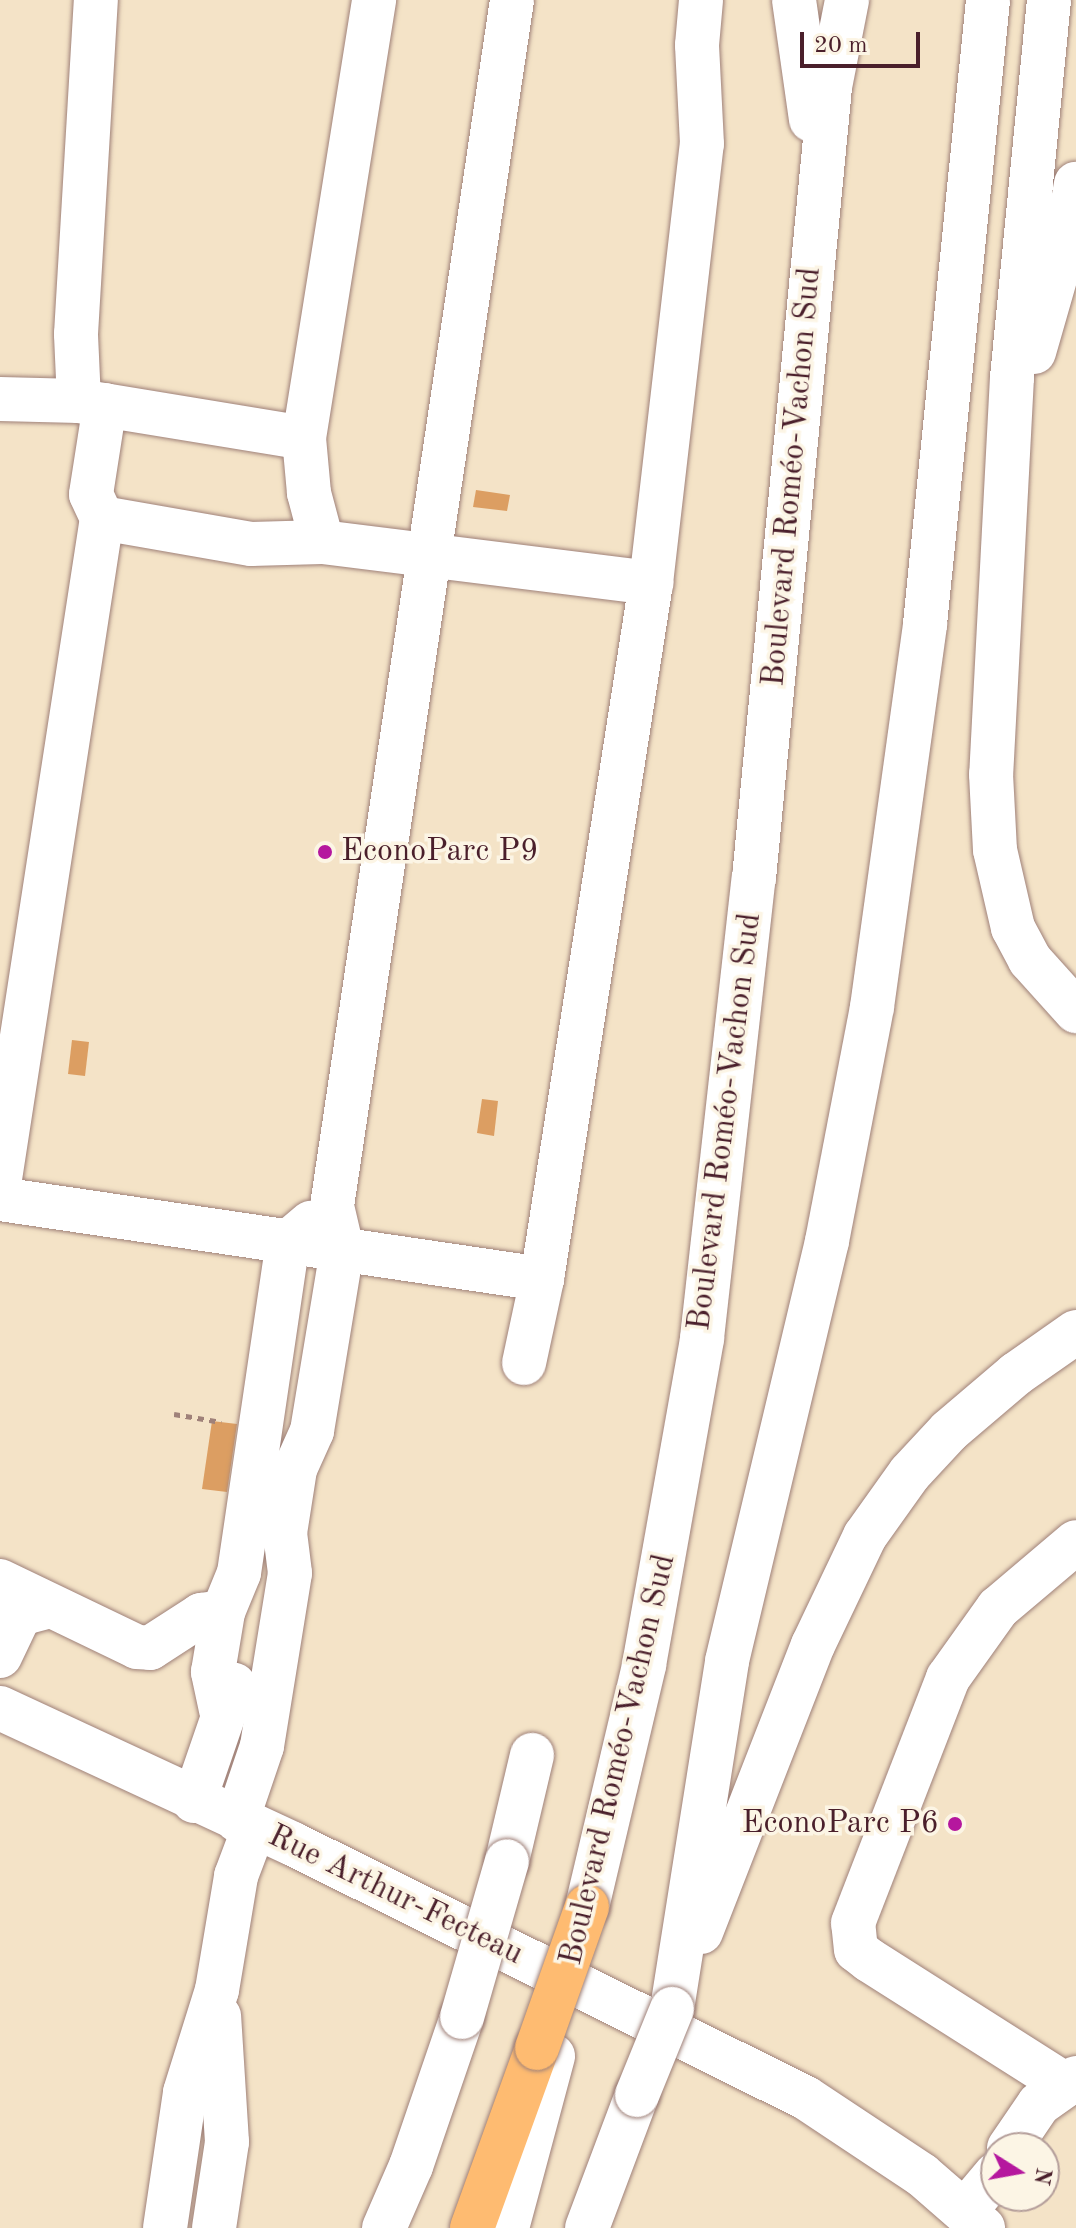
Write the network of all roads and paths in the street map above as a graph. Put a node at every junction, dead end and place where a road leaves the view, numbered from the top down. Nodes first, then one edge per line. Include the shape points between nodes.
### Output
1 (96, 0) edge
2 (374, 0) edge
3 (512, 0) edge
4 (701, 0) edge
5 (794, 0) edge
6 (847, 0) edge
7 (988, 0) edge
8 (1049, 0) edge
9 (1076, 184) edge
10 (820, 185) junction
11 (0, 399) edge
12 (92, 403) junction
13 (304, 438) junction
14 (1008, 443) junction
15 (102, 518) junction
16 (322, 542) junction
17 (428, 553) junction
18 (651, 583) junction
19 (1076, 1011) edge
20 (0, 1179) edge
21 (0, 1199) edge
22 (332, 1206) junction
23 (288, 1242) junction
24 (342, 1249) junction
25 (542, 1279) junction
26 (1076, 1332) edge
27 (524, 1363) dead end
28 (174, 1414) dead end
29 (212, 1421) dead end
30 (1076, 1542) edge
31 (0, 1581) edge
32 (231, 1592) junction
33 (49, 1606) junction
34 (0, 1656) edge
35 (0, 1708) edge
36 (532, 1755) dead end
37 (194, 1801) junction
38 (246, 1824) junction
39 (587, 1907) joint
40 (686, 1954) junction
41 (217, 1990) junction
42 (221, 2045) junction
43 (545, 2052) junction
44 (1071, 2082) edge
45 (1020, 2132) edge
46 (1047, 2132) edge
47 (974, 2220) edge
48 (165, 2228) edge
49 (197, 2228) edge
50 (214, 2228) edge
51 (384, 2228) edge
52 (472, 2228) edge
53 (507, 2228) edge
54 (587, 2228) edge

1 - 12 street via 76,334
2 - 13 street
3 - 17 street
4 - 18 street via 697,68 702,144
5 - 10 street
6 - 10 street, Boulevard Roméo-Vachon Sud via 830,87
7 - 40 street via 925,624 872,1007 827,1241 727,1661
8 - 14 street
9 - 14 street via 1067,237
10 - 39 street, Boulevard Roméo-Vachon Sud via 754,878 702,1338 644,1665
11 - 12 street
12 - 13 street
12 - 15 street via 91,494
13 - 16 street via 309,493
14 - 19 street via 992,717 995,850 1013,928 1030,960
15 - 16 street via 251,544
15 - 20 street
16 - 17 street
17 - 18 street
17 - 22 street
18 - 25 street
21 - 23 street
22 - 23 street
22 - 24 street
23 - 24 street
23 - 32 street
24 - 25 street
24 - 38 street via 312,1431 317,1487 309,1540 290,1573
25 - 27 street
26 - 40 street via 949,1431 910,1473 865,1536
28 - 29 path
30 - 44 street via 998,1608 948,1678 857,1907 853,1938 856,1950 869,1960
31 - 33 street
32 - 33 street via 150,1648
32 - 37 street via 246,1621 239,1675 221,1710 211,1765
33 - 34 street via 20,1614
35 - 37 street, Rue Arthur-Fecteau
36 - 51 street, bridge via 462,2017
37 - 38 street, Rue Arthur-Fecteau
38 - 41 street
38 - 47 street, Rue Arthur-Fecteau via 806,2098 878,2143
39 - 43 highway, bridge
40 - 54 street, bridge via 672,2009
41 - 42 street
41 - 48 street via 185,2092
42 - 49 street
42 - 50 street via 227,2142
43 - 52 highway
43 - 53 street
44 - 45 street via 1039,2104
44 - 46 street

